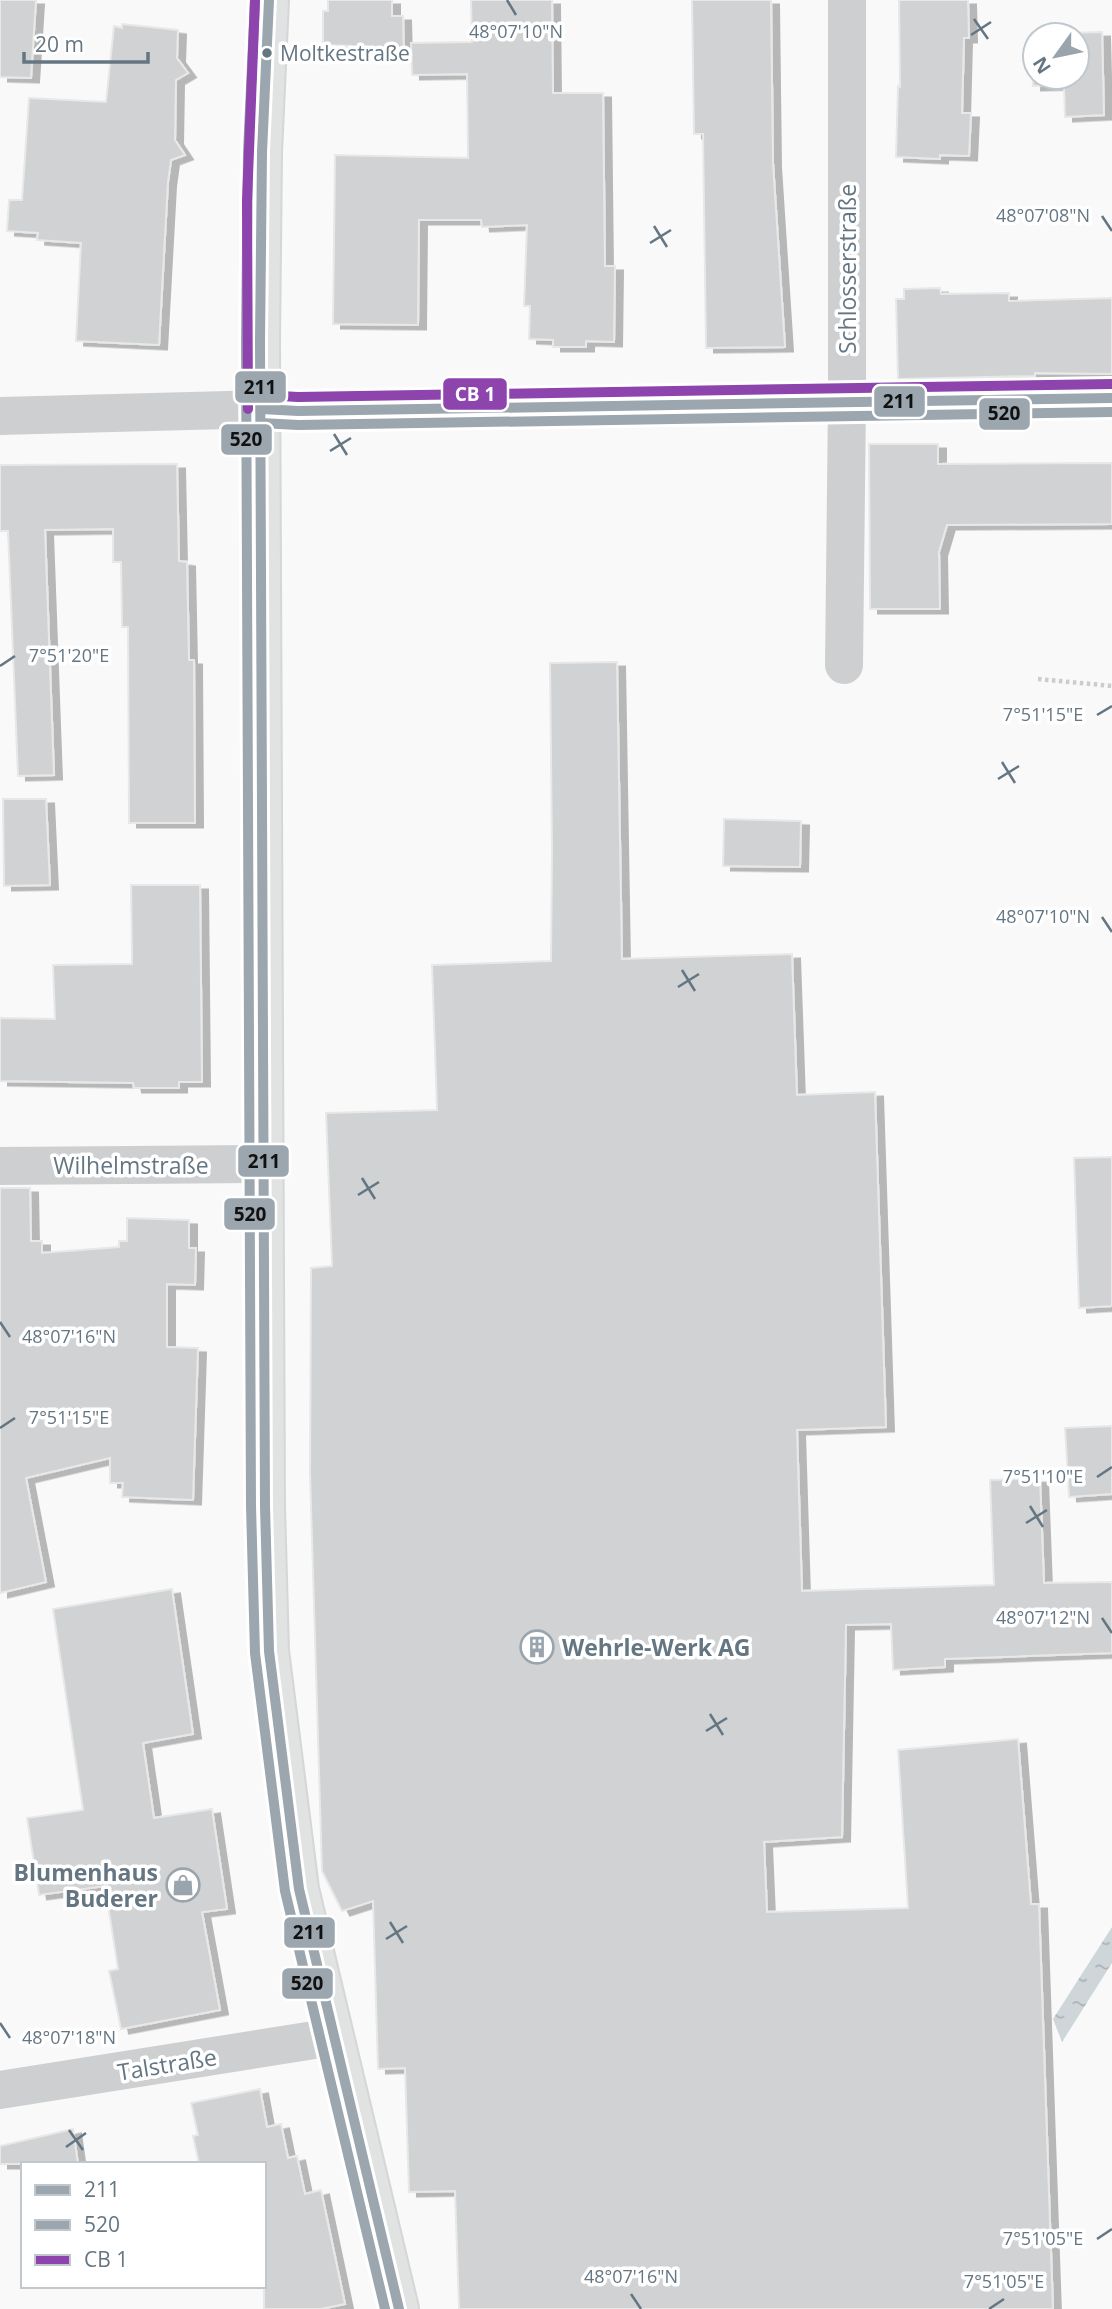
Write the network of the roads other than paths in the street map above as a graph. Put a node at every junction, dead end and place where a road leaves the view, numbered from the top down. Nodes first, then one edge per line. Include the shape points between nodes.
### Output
1 (269, 0) edge
2 (847, 0) edge
3 (1112, 398) edge
4 (847, 401) junction
5 (262, 409) junction
6 (0, 416) edge
7 (844, 665) dead end
8 (263, 1164) junction
9 (0, 1166) edge
10 (333, 2037) junction
11 (0, 2090) edge
12 (399, 2309) edge

1 - 5 street via 261,201
2 - 4 street, Schlosserstraße
3 - 4 street
4 - 5 street
4 - 7 street, Schlosserstraße
5 - 6 street
5 - 8 street
8 - 9 street, Wilhelmstraße
8 - 10 street via 268,1651 299,1889
10 - 11 street, Talstraße
10 - 12 street

